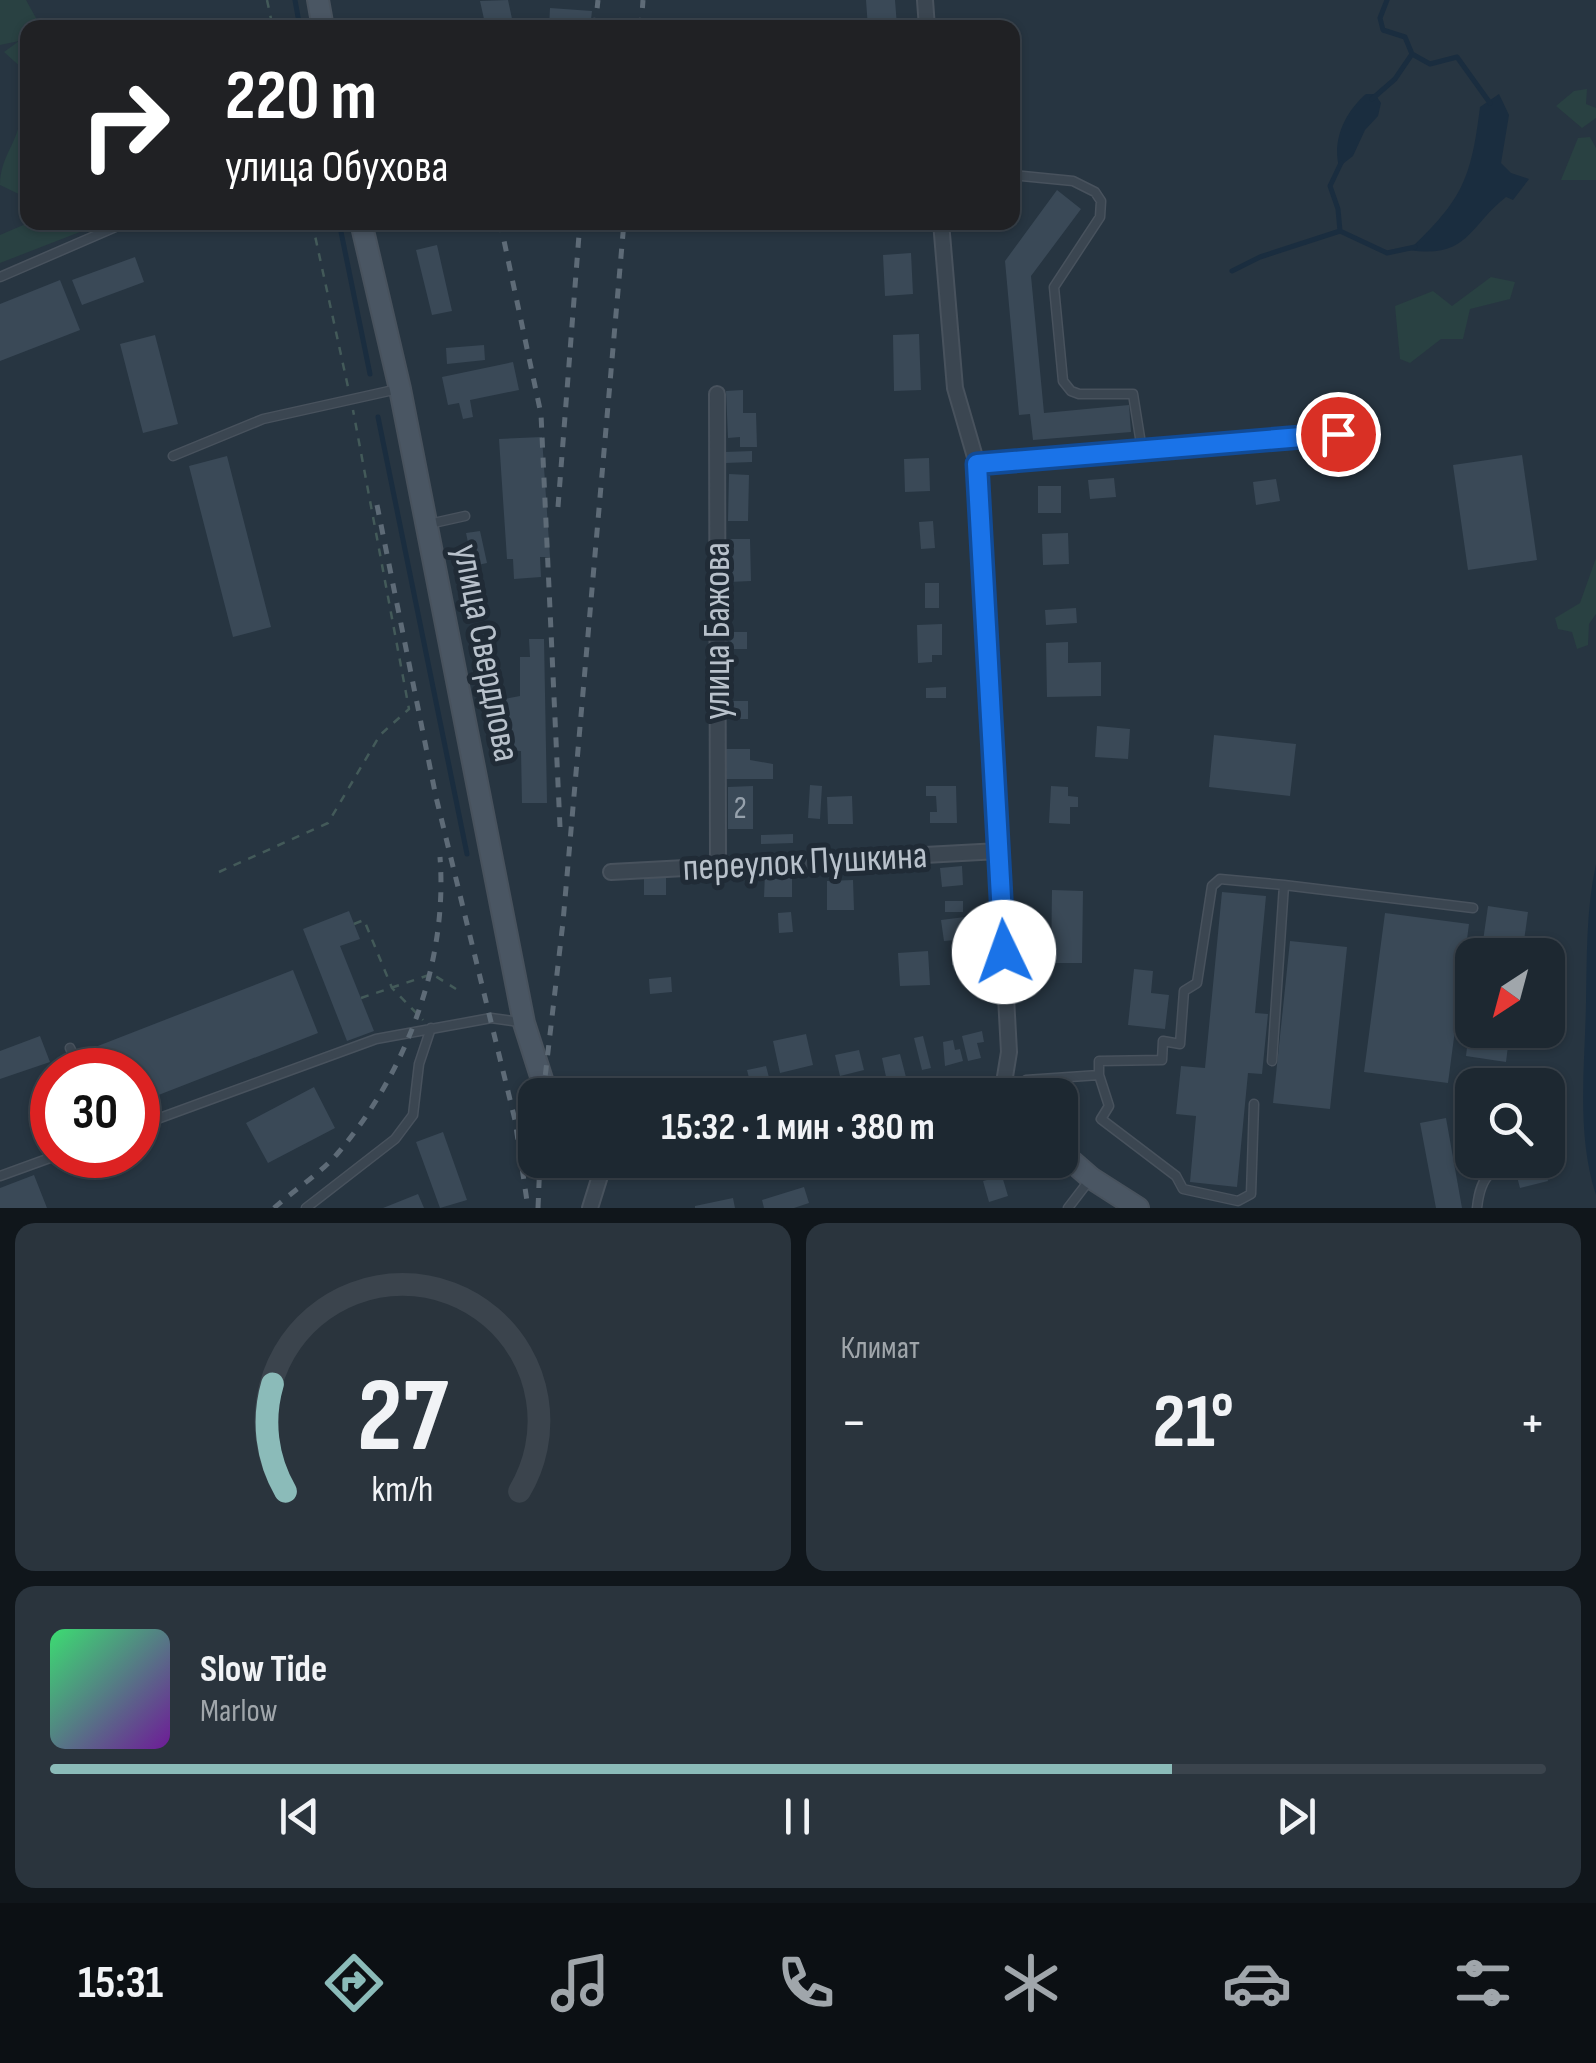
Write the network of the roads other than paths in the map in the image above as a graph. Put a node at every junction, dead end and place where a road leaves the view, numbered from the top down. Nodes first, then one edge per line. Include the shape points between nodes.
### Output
1 (1020, 176) edge
2 (109, 230) edge
3 (363, 230) edge
4 (942, 230) edge
5 (0, 277) edge
6 (400, 389) junction
7 (717, 394) dead end
8 (1338, 434) dead end
9 (1142, 450) junction
10 (173, 456) dead end
11 (977, 464) junction
12 (464, 516) dead end
13 (424, 524) junction
14 (999, 851) junction
15 (718, 867) junction
16 (611, 872) dead end
17 (1284, 885) junction
18 (1473, 908) dead end
19 (524, 1023) junction
20 (431, 1028) junction
21 (1272, 1061) dead end
22 (1099, 1075) junction
23 (542, 1078) edge
24 (1007, 1078) edge
25 (1055, 1078) edge
26 (1254, 1104) dead end
27 (160, 1118) edge
28 (30, 1165) edge
29 (1078, 1167) edge
30 (0, 1176) edge
31 (599, 1178) edge
32 (1091, 1178) junction
33 (1486, 1178) edge
34 (306, 1208) edge
35 (590, 1208) edge
36 (1068, 1208) edge
37 (1136, 1208) edge
38 (1477, 1208) edge

1 - 9 lane via 1073,181 1101,201 1100,217 1054,286 1063,381 1079,394 1133,394
2 - 5 lane
3 - 6 main road, улица Свердлова
4 - 11 street via 955,388
6 - 10 lane via 263,419
6 - 13 main road, улица Свердлова
7 - 15 street, улица Бажова
8 - 9 street
9 - 11 street
11 - 14 street
12 - 13 lane
13 - 19 main road, улица Свердлова
14 - 15 street, переулок Пушкина
14 - 24 street
15 - 16 street, переулок Пушкина
17 - 18 lane
17 - 21 lane
17 - 22 lane via 1220,879 1212,886 1197,982 1184,991 1180,1044 1163,1041 1162,1060 1099,1061
19 - 20 lane via 491,1018
19 - 23 main road, улица Свердлова
20 - 27 lane via 376,1039
20 - 34 lane via 413,1115 396,1139
22 - 25 lane
22 - 26 lane via 1110,1106 1101,1119 1176,1176 1183,1189 1238,1201 1252,1194
28 - 30 lane
29 - 32 main road
31 - 35 street
32 - 36 lane
32 - 37 main road
33 - 38 lane

